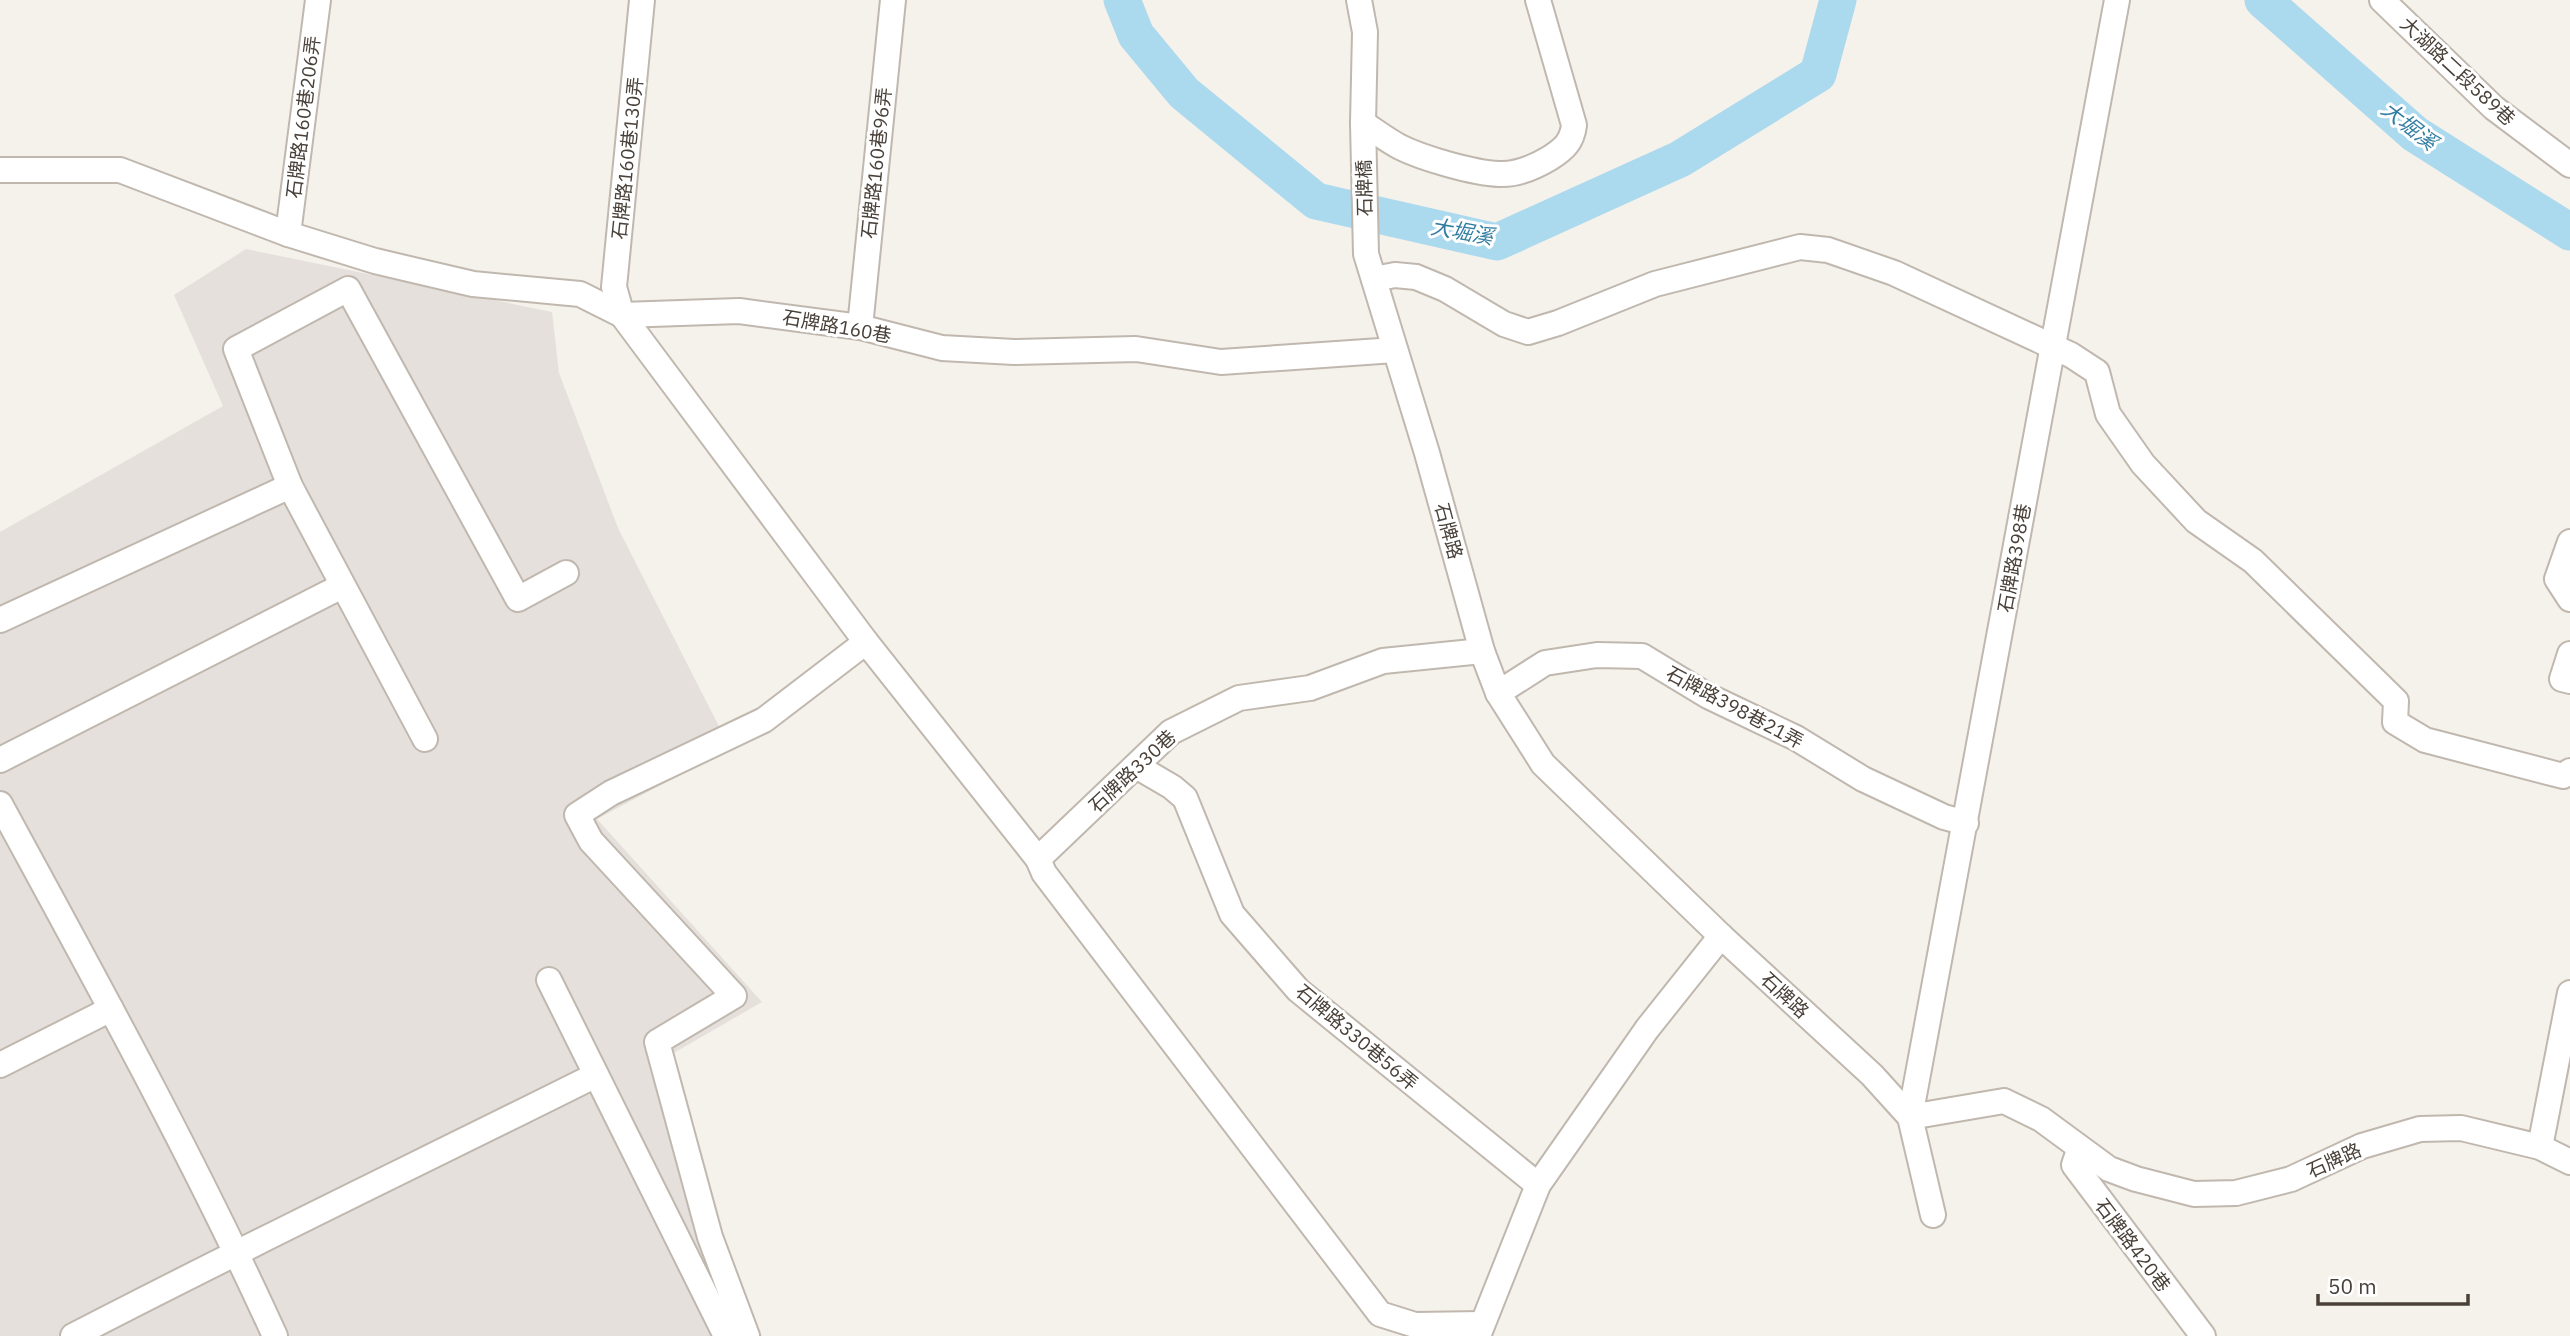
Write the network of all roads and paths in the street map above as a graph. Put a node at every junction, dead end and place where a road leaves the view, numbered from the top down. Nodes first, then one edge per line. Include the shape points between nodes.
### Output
1 (318, 0) edge
2 (642, 0) edge
3 (893, 0) edge
4 (1359, 0) edge
5 (1538, 0) edge
6 (2117, 0) edge
7 (2382, 0) edge
8 (1363, 123) junction
9 (2570, 165) edge
10 (0, 170) edge
11 (288, 234) junction
12 (1366, 254) joint
13 (1374, 279) junction
14 (622, 315) junction
15 (860, 327) junction
16 (2052, 347) junction
17 (1395, 350) junction
18 (289, 486) junction
19 (2570, 542) edge
20 (566, 573) dead end
21 (342, 586) junction
22 (2570, 599) edge
23 (0, 620) edge
24 (866, 642) junction
25 (1482, 651) junction
26 (2570, 654) edge
27 (2570, 681) edge
28 (1498, 693) junction
29 (425, 739) dead end
30 (0, 761) edge
31 (1136, 766) junction
32 (2570, 771) edge
33 (0, 804) edge
34 (1966, 823) junction
35 (1038, 859) junction
36 (1721, 936) junction
37 (549, 980) dead end
38 (2570, 993) edge
39 (111, 1009) junction
40 (0, 1065) edge
41 (596, 1075) junction
42 (1910, 1117) junction
43 (2540, 1147) junction
44 (2079, 1150) junction
45 (2570, 1162) edge
46 (1538, 1185) junction
47 (1933, 1215) dead end
48 (236, 1251) junction
49 (1480, 1330) edge
50 (74, 1336) edge
51 (275, 1336) edge
52 (726, 1336) edge
53 (747, 1336) edge
54 (2203, 1336) edge

1 - 11 street, 石牌路160巷206弄
2 - 14 street, 石牌路160巷130弄 via 614,287
3 - 15 street, 石牌路160巷96弄
4 - 8 street via 1365,32
5 - 8 street via 1574,125 1572,139 1563,150 1522,171 1499,174 1436,161 1399,146
6 - 16 street, 石牌路398巷
7 - 9 street, 大湖路二段589巷 via 2494,108
8 - 12 street, 石牌橋
10 - 11 street, 石牌路160巷 via 120,170
11 - 14 street, 石牌路160巷 via 473,285 580,294
12 - 13 street, 石牌路
13 - 16 street via 1416,277 1528,332 1655,284 1800,247 1828,250 1894,274
13 - 17 street, 石牌路
14 - 15 street, 石牌路160巷 via 739,311
14 - 24 street
15 - 17 street, 石牌路160巷 via 942,348 1014,352 1136,349 1221,362
16 - 32 street via 2097,372 2108,414 2144,464 2196,521 2253,561 2396,701 2395,722 2425,740 2563,776
16 - 34 street, 石牌路398巷
17 - 25 street, 石牌路
18 - 20 street via 236,349 348,289 518,599
18 - 21 street
18 - 23 street
19 - 22 street via 2557,579
21 - 29 street
21 - 30 street
24 - 35 street
24 - 53 street via 764,720 611,793 577,815 591,841 734,996 657,1042 710,1237
25 - 28 street, 石牌路
25 - 31 street, 石牌路330巷 via 1383,661 1310,688 1239,698 1171,732
26 - 27 street via 2562,678
28 - 34 street, 石牌路398巷21弄 via 1545,663 1597,655 1642,656 1863,779
28 - 36 street, 石牌路 via 1543,764
31 - 35 street, 石牌路330巷
31 - 46 street, 石牌路330巷56弄 via 1185,798 1232,914 1298,990
33 - 39 street
34 - 42 street, 石牌路398巷
35 - 49 street via 1044,873 1380,1314 1415,1325
36 - 42 street, 石牌路 via 1872,1075
36 - 46 street via 1647,1029
37 - 41 street
38 - 43 street
39 - 40 street
39 - 48 street
41 - 48 street
41 - 52 street
42 - 44 street, 石牌路 via 2004,1101 2041,1119
42 - 47 street
43 - 44 street, 石牌路 via 2461,1128 2420,1129 2362,1146 2291,1179 2236,1193 2194,1194 2109,1169
43 - 45 street, 石牌路
44 - 54 street, 石牌路420巷 via 2074,1165
46 - 49 street
48 - 50 street
48 - 51 street

